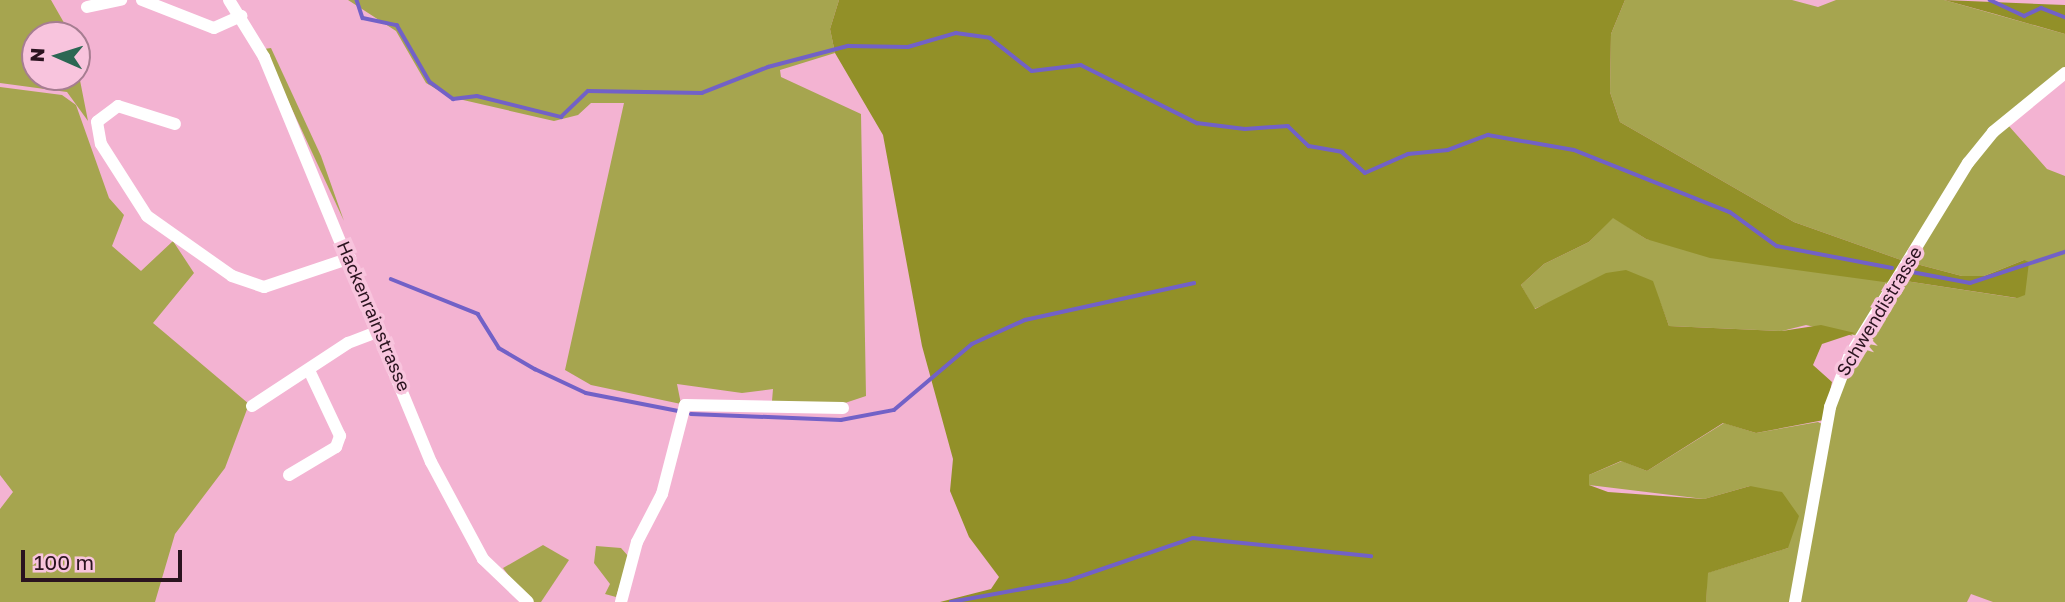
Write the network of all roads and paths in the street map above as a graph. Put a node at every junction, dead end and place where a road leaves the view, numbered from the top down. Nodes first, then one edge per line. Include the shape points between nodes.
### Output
1 (121, 0) edge
2 (142, 0) edge
3 (229, 0) edge
4 (87, 7) dead end
5 (241, 16) junction
6 (2065, 73) edge
7 (175, 124) dead end
8 (350, 258) junction
9 (380, 331) junction
10 (309, 370) junction
11 (252, 406) dead end
12 (843, 408) dead end
13 (289, 475) dead end
14 (528, 602) edge
15 (621, 602) edge
16 (1795, 602) edge

1 - 4 street
2 - 5 street via 214,28
3 - 5 street, Hackenrainstrasse
5 - 8 street, Hackenrainstrasse
6 - 16 street, Schwendistrasse via 1993,132 1968,163 1849,356 1830,407
7 - 8 street via 118,106 97,122 101,144 147,216 232,276 264,287
8 - 9 street, Hackenrainstrasse
9 - 10 street
9 - 14 street, Hackenrainstrasse via 464,527 502,581
10 - 11 street
10 - 13 street via 340,436 336,447
12 - 15 street via 685,405 662,494 637,542

